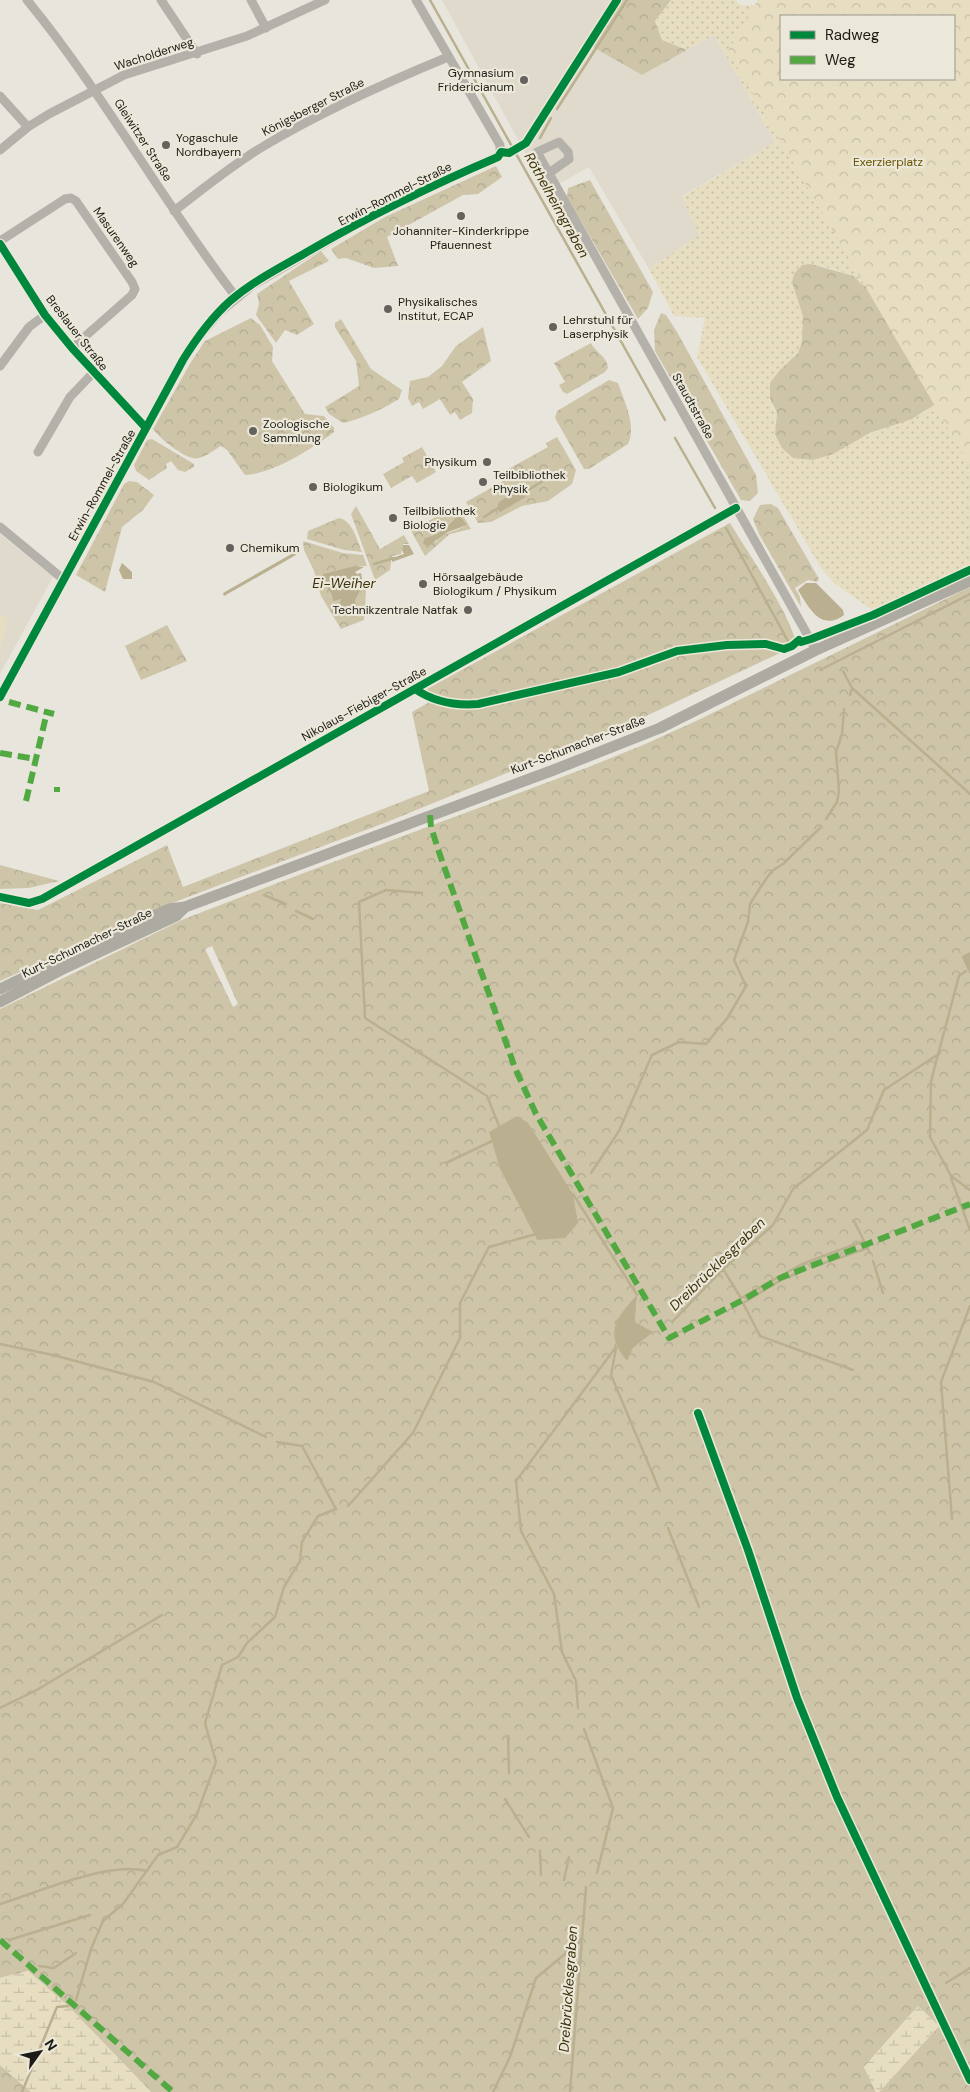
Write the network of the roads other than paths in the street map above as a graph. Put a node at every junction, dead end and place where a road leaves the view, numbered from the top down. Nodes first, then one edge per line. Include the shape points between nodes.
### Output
1 (27, 0) edge
2 (161, 0) edge
3 (251, 0) edge
4 (326, 0) edge
5 (416, 0) edge
6 (266, 28) junction
7 (197, 54) junction
8 (448, 57) junction
9 (95, 90) junction
10 (0, 96) edge
11 (28, 127) junction
12 (0, 150) edge
13 (549, 173) dead end
14 (174, 211) junction
15 (0, 242) edge
16 (236, 297) junction
17 (46, 315) junction
18 (72, 348) junction
19 (0, 366) edge
20 (93, 373) junction
21 (146, 428) junction
22 (38, 452) dead end
23 (736, 508) junction
24 (0, 527) edge
25 (63, 579) junction
26 (970, 581) edge
27 (816, 650) junction
28 (0, 697) edge
29 (0, 897) edge
30 (185, 907) junction
31 (0, 989) edge
32 (0, 1002) edge

1 - 9 street, Gleiwitzer Straße
2 - 7 street
3 - 6 street
4 - 6 street, Wacholderweg
5 - 8 street
6 - 7 street, Wacholderweg
7 - 9 street, Wacholderweg via 124,75
8 - 14 street, Königsberger Straße via 305,123 262,148
8 - 16 street, Erwin-Rommel-Straße via 500,145 498,157 368,218
9 - 11 street, Wacholderweg
9 - 14 street, Gleiwitzer Straße
10 - 11 street
11 - 12 street, Wacholderweg
13 - 23 street, Staudtstraße
14 - 16 street, Gleiwitzer Straße
15 - 17 street, Breslauer Straße
15 - 18 street, Masurenweg via 71,198 132,282 135,289 132,295
16 - 21 street, Erwin-Rommel-Straße via 192,345
17 - 18 street, Breslauer Straße
17 - 19 street via 29,327
18 - 20 street, Breslauer Straße
20 - 21 street, Breslauer Straße
20 - 22 street via 70,397
21 - 25 street, Erwin-Rommel-Straße
23 - 27 street, Staudtstraße
23 - 29 street, Nikolaus-Fiebiger-Straße via 42,899 29,902
24 - 25 street
25 - 28 street, Erwin-Rommel-Straße
26 - 27 main road, Kurt-Schumacher-Straße
27 - 30 main road, Kurt-Schumacher-Straße via 707,706 619,745
30 - 31 main road, Kurt-Schumacher-Straße via 169,909
30 - 32 main road, Kurt-Schumacher-Straße via 176,916

